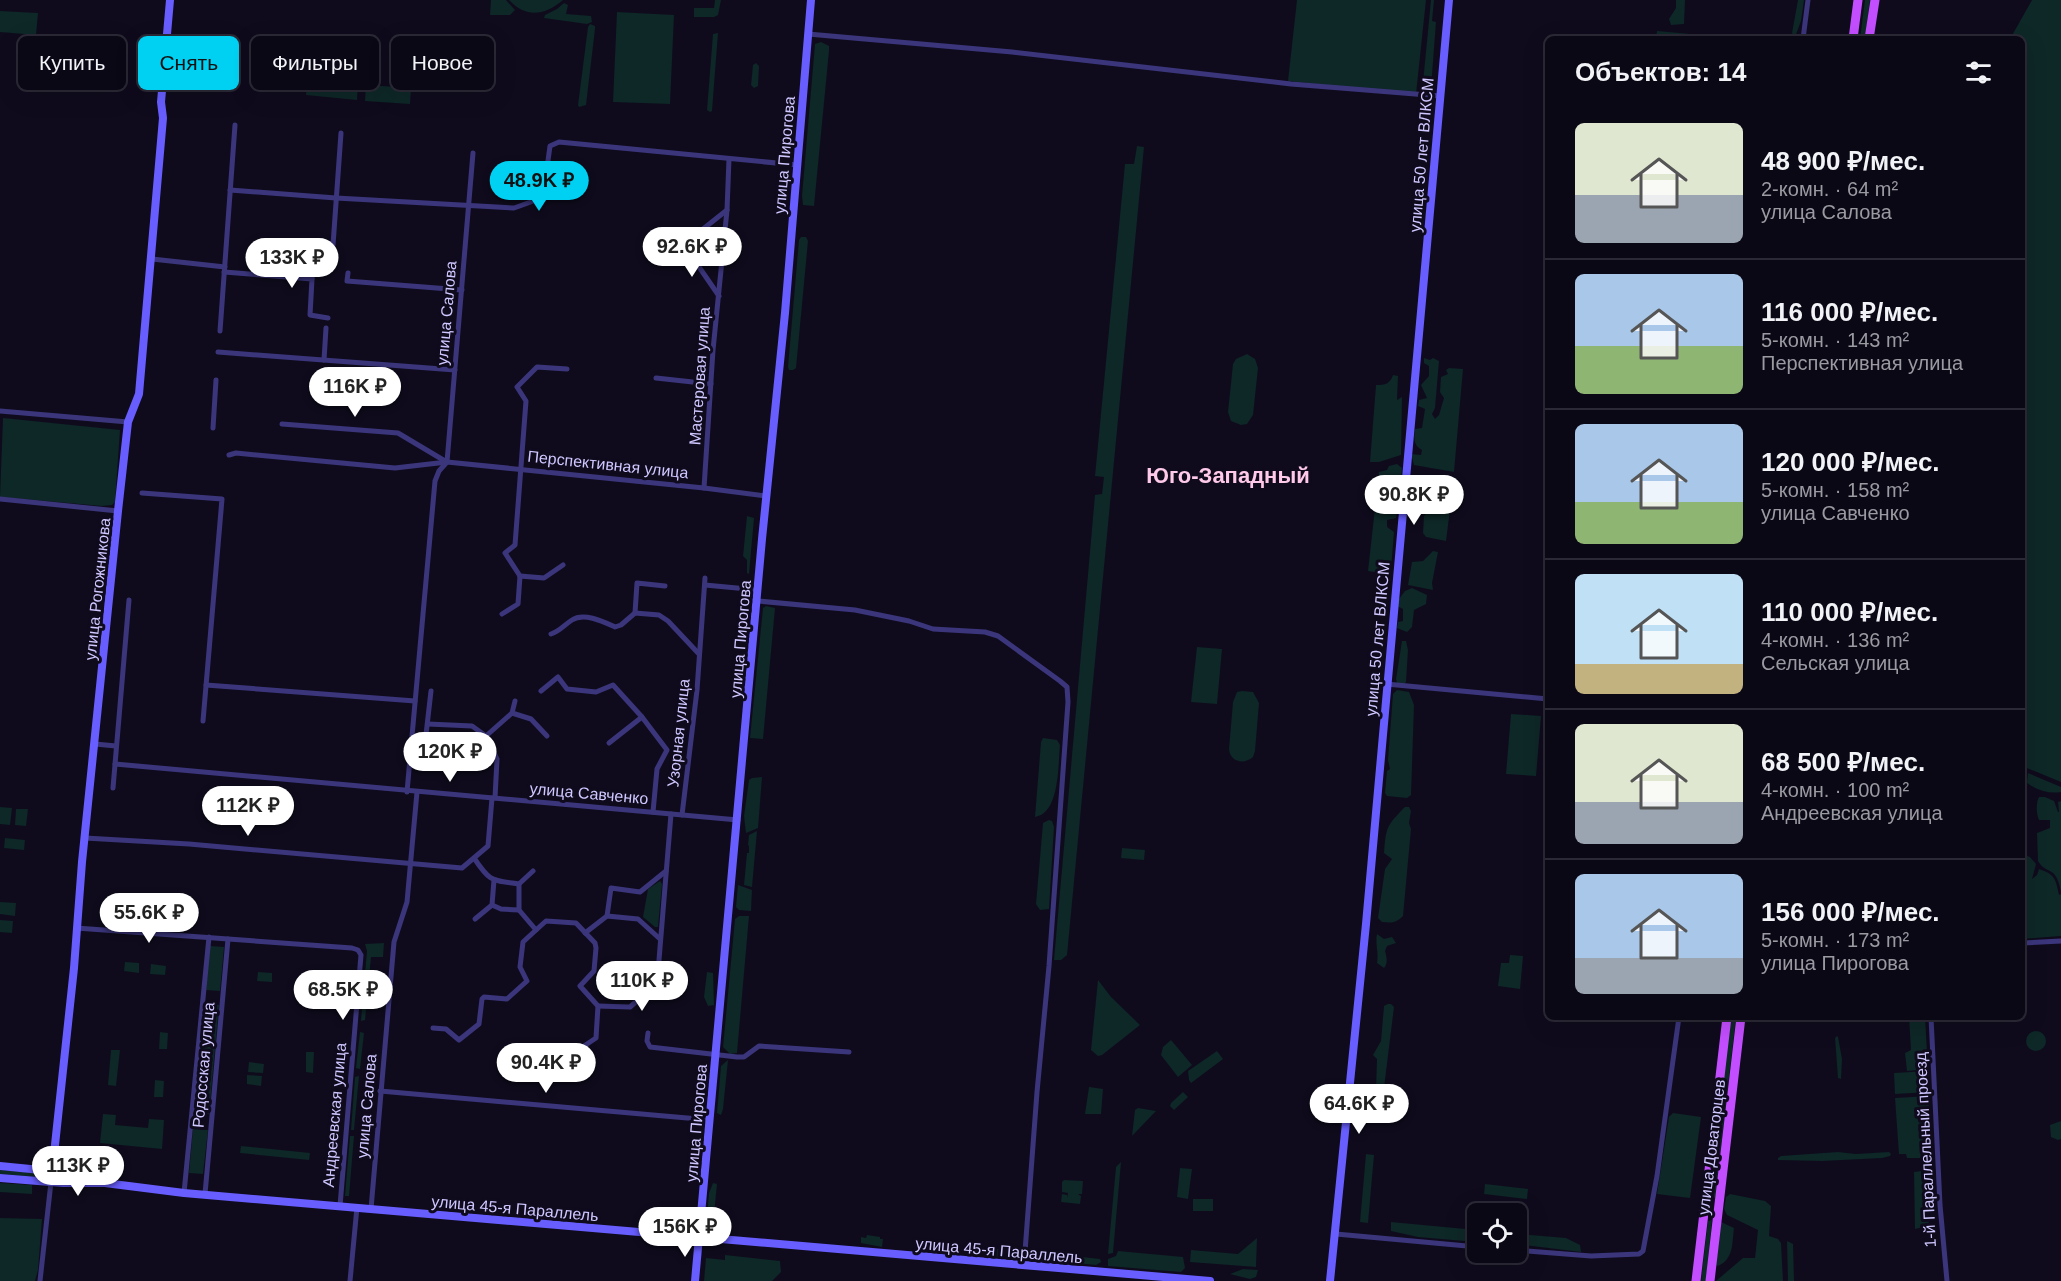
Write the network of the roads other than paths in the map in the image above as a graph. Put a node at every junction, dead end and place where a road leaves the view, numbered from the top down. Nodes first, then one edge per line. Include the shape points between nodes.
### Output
1 (170, 0) edge
2 (811, 0) edge
3 (1449, 0) edge
4 (1808, 0) edge
5 (1858, 0) edge
6 (1875, 0) edge
7 (808, 34) junction
8 (1803, 36) edge
9 (1853, 36) edge
10 (1869, 36) edge
11 (1440, 96) junction
12 (235, 125) dead end
13 (341, 133) dead end
14 (473, 153) dead end
15 (729, 159) junction
16 (797, 165) junction
17 (230, 190) junction
18 (336, 198) junction
19 (469, 206) junction
20 (727, 210) junction
21 (152, 259) junction
22 (224, 269) junction
23 (348, 273) dead end
24 (312, 279) junction
25 (462, 290) junction
26 (719, 296) junction
27 (328, 318) dead end
28 (326, 328) dead end
29 (220, 331) dead end
30 (218, 352) dead end
31 (324, 360) junction
32 (567, 369) dead end
33 (455, 370) junction
34 (656, 378) dead end
35 (216, 380) dead end
36 (711, 384) junction
37 (0, 411) edge
38 (128, 422) junction
39 (282, 424) dead end
40 (213, 428) dead end
41 (229, 455) dead end
42 (447, 462) junction
43 (521, 469) junction
44 (704, 488) junction
45 (142, 493) dead end
46 (766, 496) junction
47 (0, 500) edge
48 (118, 511) junction
49 (562, 565) dead end
50 (520, 576) junction
51 (705, 578) dead end
52 (705, 585) junction
53 (665, 586) dead end
54 (758, 590) junction
55 (129, 600) dead end
56 (758, 601) junction
57 (634, 613) junction
58 (502, 614) dead end
59 (551, 634) dead end
60 (699, 654) junction
61 (1386, 684) junction
62 (206, 685) junction
63 (541, 691) dead end
64 (431, 692) dead end
65 (1545, 699) edge
66 (415, 701) junction
67 (515, 701) dead end
68 (512, 713) junction
69 (642, 717) junction
70 (203, 721) dead end
71 (428, 724) junction
72 (486, 736) junction
73 (546, 736) dead end
74 (609, 743) dead end
75 (95, 744) junction
76 (116, 746) junction
77 (410, 751) junction
78 (115, 764) junction
79 (112, 788) dead end
80 (407, 792) junction
81 (417, 792) junction
82 (494, 798) junction
83 (653, 812) junction
84 (671, 814) junction
85 (682, 815) junction
86 (738, 820) junction
87 (85, 838) junction
88 (474, 858) junction
89 (410, 863) junction
90 (533, 871) dead end
91 (666, 871) junction
92 (494, 880) junction
93 (519, 884) junction
94 (492, 906) junction
95 (519, 910) junction
96 (608, 916) junction
97 (475, 918) dead end
98 (76, 928) junction
99 (536, 930) junction
100 (585, 933) junction
101 (209, 937) junction
102 (228, 939) junction
103 (660, 939) junction
104 (2061, 941) edge
105 (2025, 944) edge
106 (598, 1006) junction
107 (1679, 1020) edge
108 (1727, 1020) edge
109 (1741, 1020) edge
110 (1930, 1020) edge
111 (433, 1028) dead end
112 (648, 1033) dead end
113 (584, 1046) dead end
114 (849, 1052) dead end
115 (716, 1054) junction
116 (380, 1091) junction
117 (710, 1120) junction
118 (0, 1166) edge
119 (52, 1171) junction
120 (0, 1178) edge
121 (51, 1182) junction
122 (105, 1183) junction
123 (184, 1193) junction
124 (205, 1194) junction
125 (340, 1206) junction
126 (357, 1207) junction
127 (371, 1209) junction
128 (1336, 1234) junction
129 (699, 1237) junction
130 (1467, 1246) edge
131 (1527, 1251) edge
132 (1024, 1265) junction
133 (1103, 1272) junction
134 (40, 1281) edge
135 (350, 1281) edge
136 (695, 1281) edge
137 (1103, 1281) edge
138 (1210, 1281) edge
139 (1330, 1281) edge
140 (1696, 1281) edge
141 (1710, 1281) edge
142 (1947, 1281) edge

1 - 21 main road, улица Рогожникова
2 - 7 main road, улица Пирогова
3 - 11 main road, улица 50 лет ВЛКСМ
4 - 8 street
5 - 9 main road
6 - 10 main road
7 - 11 street
7 - 16 main road, улица Пирогова
11 - 61 main road, улица 50 лет ВЛКСМ
12 - 17 street
13 - 18 street
14 - 19 street, улица Салова
15 - 16 street
15 - 19 street via 559,142 550,146 544,190 539,199 514,208
15 - 20 street, Мастеровая улица
16 - 46 main road, улица Пирогова
17 - 18 street
17 - 22 street
18 - 19 street
18 - 24 street via 333,245 315,243
19 - 25 street, улица Салова
20 - 26 street, Мастеровая улица
20 - 26 street via 699,233 667,230 665,262 697,264
21 - 22 street
21 - 38 main road, улица Рогожникова via 139,394
22 - 24 street
22 - 29 street
23 - 25 street via 347,281
24 - 27 street via 310,315
25 - 33 street, улица Салова
26 - 36 street, Мастеровая улица
28 - 31 street
30 - 31 street
31 - 33 street
32 - 43 street via 537,368 517,387 526,401
33 - 42 street, улица Салова
34 - 36 street
35 - 40 street
36 - 44 street, Мастеровая улица
37 - 38 street
38 - 48 main road, улица Рогожникова
39 - 42 street, Перспективная улица via 398,433
41 - 42 street, Перспективная улица via 395,468
42 - 43 street, Перспективная улица
42 - 66 street, улица Салова via 435,481
43 - 44 street, Перспективная улица
43 - 50 street via 515,545 506,553
44 - 46 street, Перспективная улица
45 - 62 street via 222,499
46 - 54 main road, улица Пирогова
47 - 48 street
48 - 75 main road, улица Рогожникова
49 - 50 street via 544,578
50 - 58 street via 518,604
51 - 52 street, Узорная улица
52 - 54 street
52 - 60 street, Узорная улица
53 - 57 street via 637,583
54 - 56 main road, улица Пирогова
55 - 76 street
56 - 86 main road, улица Пирогова
56 - 132 street via 855,610 933,629 985,632 998,636 1066,687 1049,966
57 - 59 street via 615,627 589,618 574,618
57 - 60 street via 658,615 668,621
60 - 85 street, Узорная улица
61 - 65 street
61 - 128 main road, улица 50 лет ВЛКСМ
62 - 66 street
62 - 70 street
63 - 69 street, Узорная улица via 558,677 567,689 596,692 613,686
64 - 71 street
66 - 77 street, улица Салова
67 - 68 street
68 - 72 street
68 - 73 street via 531,719
69 - 74 street
69 - 83 street, Узорная улица via 667,750 657,769
71 - 72 street via 472,726
71 - 77 street via 424,752
72 - 82 street via 496,759
75 - 76 street
75 - 87 main road, улица Рогожникова
76 - 78 street
77 - 80 street, улица Салова
78 - 79 street
78 - 80 street, улица Савченко
80 - 81 street, улица Савченко
81 - 82 street, улица Савченко
81 - 89 street, улица Салова
82 - 83 street, улица Савченко
82 - 88 street via 488,846
83 - 84 street, улица Савченко
84 - 85 street, улица Савченко
84 - 91 street
85 - 86 street, улица Савченко
86 - 115 main road, улица Пирогова
87 - 89 street
87 - 98 main road, улица Рогожникова
88 - 89 street via 462,868
88 - 92 street via 486,876
89 - 116 street, улица Салова via 407,902 394,942
90 - 93 street
91 - 96 street via 640,891 611,888
91 - 103 street
92 - 93 street
92 - 94 street
93 - 95 street
94 - 95 street
94 - 97 street
95 - 99 street
96 - 100 street
96 - 103 street via 638,919
98 - 101 street, Андреевская улица
98 - 119 main road, улица Рогожникова
99 - 100 street via 546,921 576,923
99 - 111 street via 523,942 520,967 527,981 507,999 484,997 478,1024 459,1040 446,1029
100 - 106 street via 595,943 594,971 580,986
101 - 102 street, Андреевская улица
101 - 123 street, Родосская улица
102 - 124 street, Родосская улица
102 - 125 street, Андреевская улица via 352,948 361,955
103 - 106 street via 658,972 652,988 630,1007
104 - 105 street
106 - 113 street via 596,1038
107 - 131 street via 1643,1251 1591,1256
108 - 140 main road, улица Доваторцев
109 - 141 main road, улица Доваторцев
110 - 142 street, 1-й Параллельный проезд
112 - 115 street via 650,1047
114 - 115 street via 759,1046 744,1057
115 - 117 main road, улица Пирогова
116 - 117 street
116 - 127 street, улица Салова
117 - 129 main road, улица Пирогова
118 - 119 main road, улица 45-я Параллель
119 - 121 main road, улица Рогожникова
119 - 122 main road, улица 45-я Параллель
120 - 121 main road, улица 45-я Параллель
121 - 122 main road, улица 45-я Параллель
121 - 134 street
122 - 123 main road, улица 45-я Параллель
123 - 124 main road, улица 45-я Параллель
124 - 125 main road, улица 45-я Параллель
125 - 126 main road, улица 45-я Параллель
126 - 127 main road, улица 45-я Параллель
126 - 135 street
127 - 129 main road, улица 45-я Параллель
128 - 130 street
128 - 139 main road, улица 50 лет ВЛКСМ
129 - 132 main road, улица 45-я Параллель
129 - 136 main road, улица Пирогова
132 - 133 main road, улица 45-я Параллель
133 - 137 street
133 - 138 main road, улица 45-я Параллель

